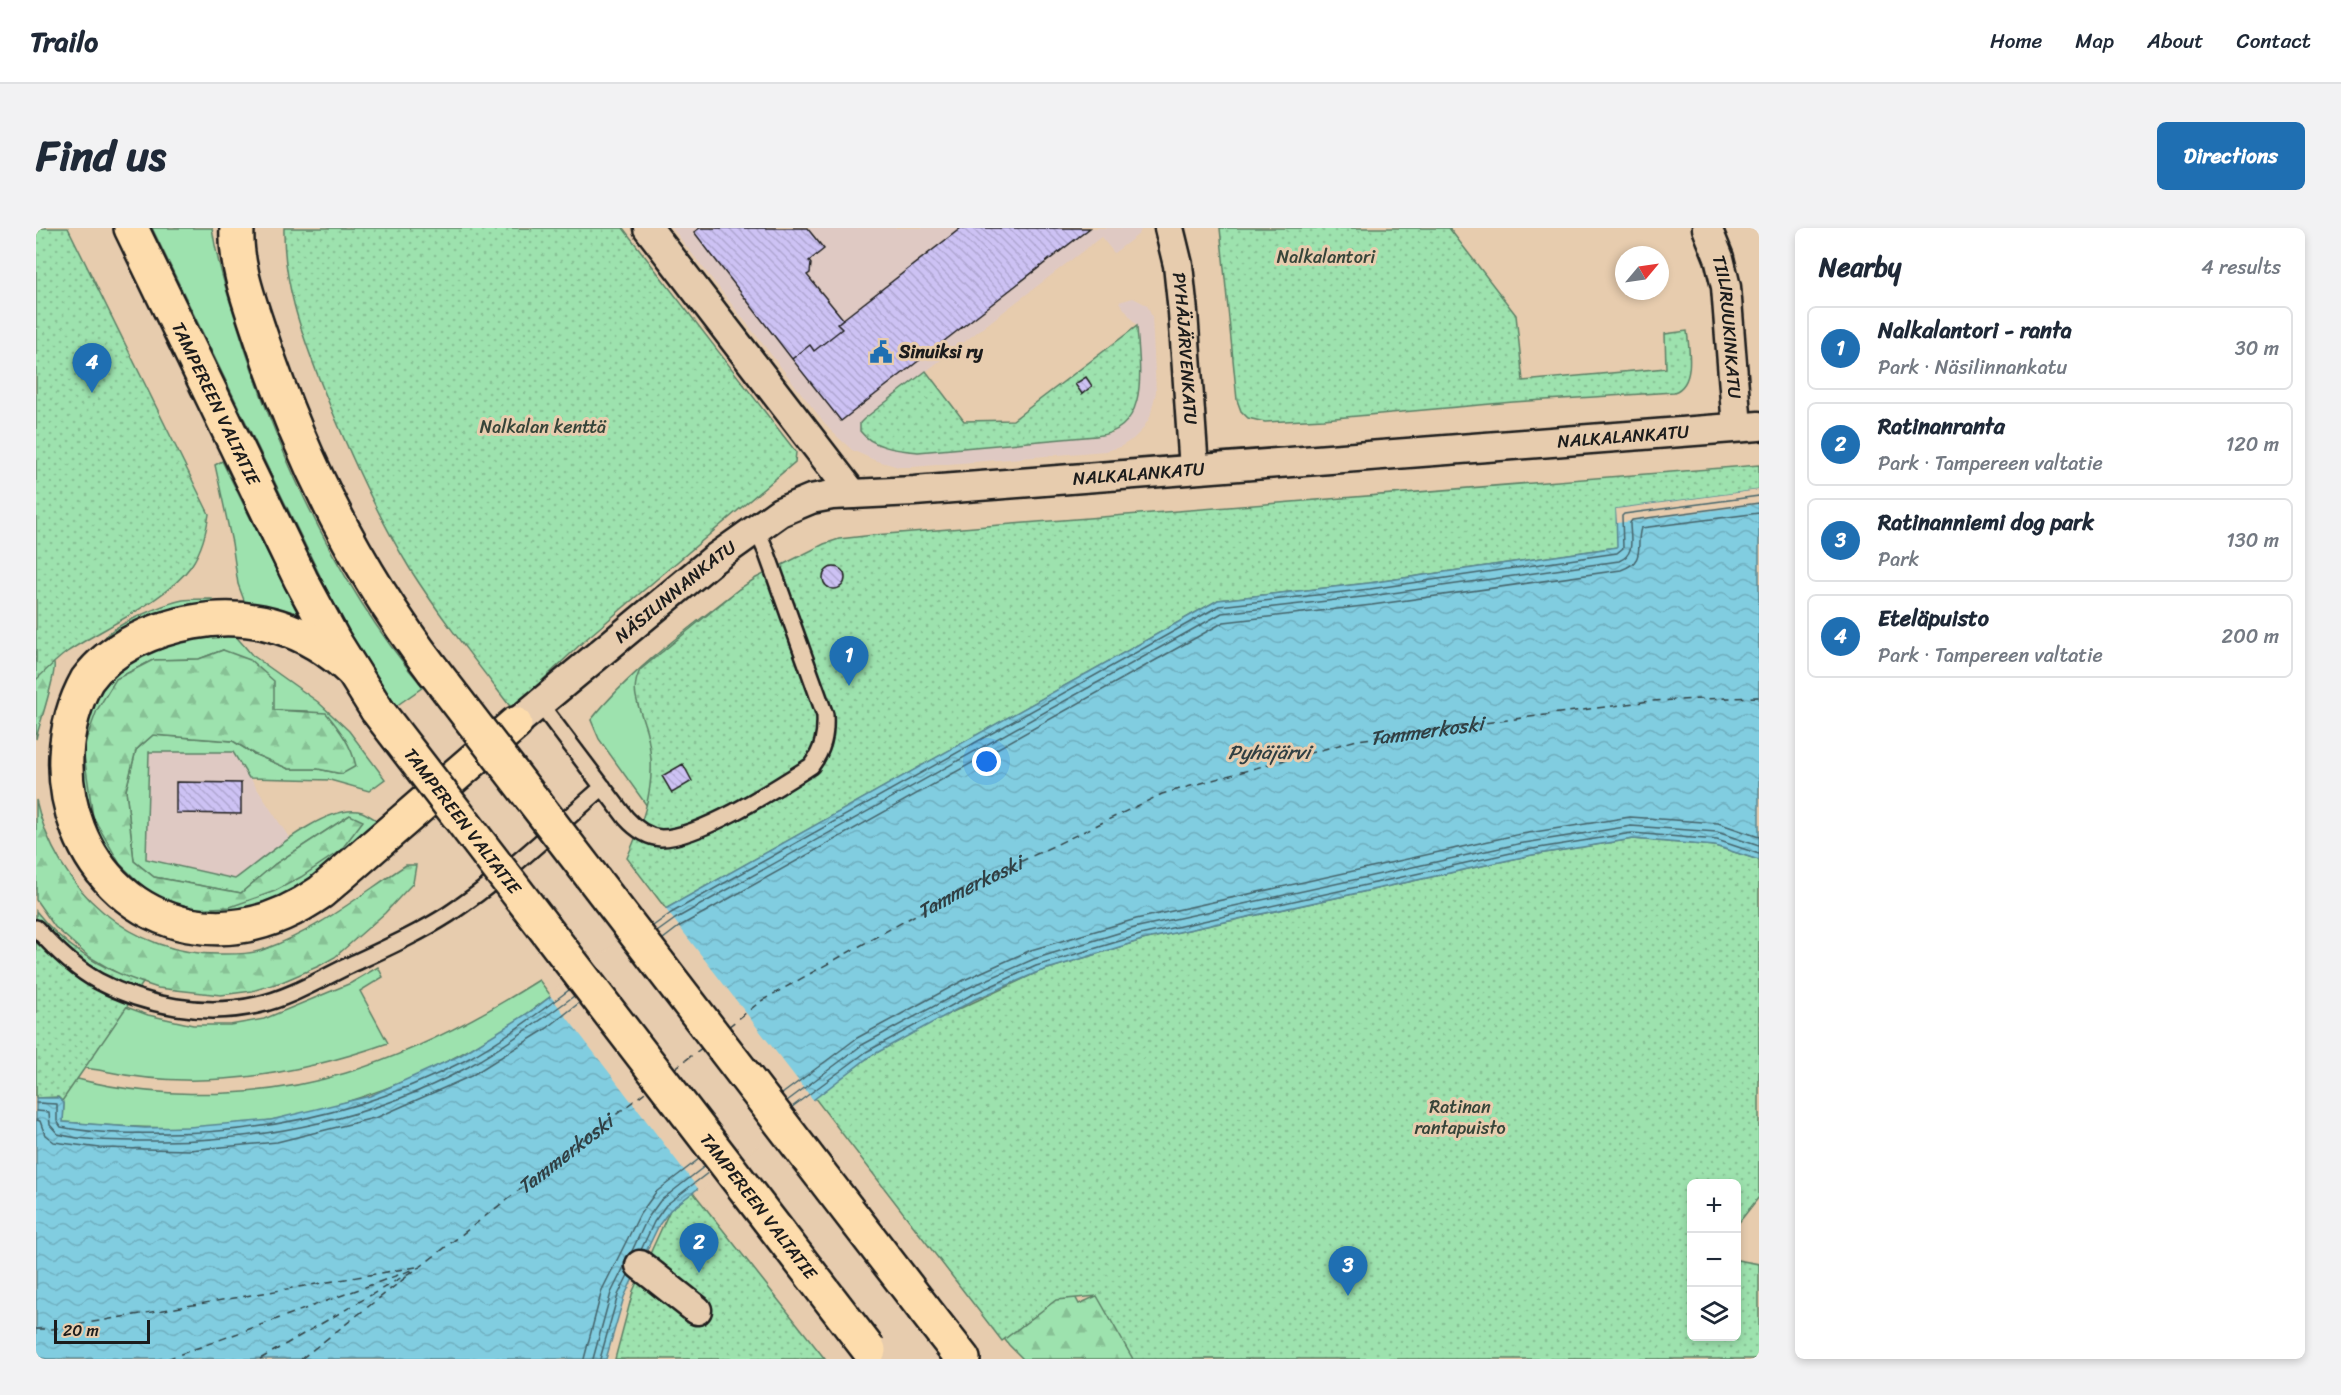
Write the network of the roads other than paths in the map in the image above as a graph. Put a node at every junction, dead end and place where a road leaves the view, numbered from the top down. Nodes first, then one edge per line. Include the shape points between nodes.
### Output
1 (131, 228) edge
2 (237, 228) edge
3 (648, 228) edge
4 (1169, 228) edge
5 (1707, 228) edge
6 (1748, 427) edge
7 (1194, 470) junction
8 (853, 494) junction
9 (756, 528) junction
10 (351, 670) junction
11 (540, 704) junction
12 (515, 724) joint
13 (603, 787) junction
14 (36, 928) edge
15 (640, 1265) dead end
16 (697, 1310) dead end
17 (873, 1354) edge
18 (963, 1359) edge

1 - 10 main road, TAMPEREEN VALTATIE via 301,580
2 - 18 main road, bridge via 236,244 256,321 285,405 316,478 366,573 433,670
3 - 8 street
4 - 7 street, PYHÄJÄRVENKATU via 1178,265
5 - 6 street, TIILIRUUKINKATU via 1726,287
6 - 7 street, NALKALANKATU
7 - 8 street, NALKALANKATU
8 - 9 street, NÄSILINNANKATU via 811,499
9 - 11 street, NÄSILINNANKATU via 714,558
9 - 13 lane via 825,715 824,742 818,756 811,766 748,805 671,837 660,838 639,830
10 - 12 main road via 324,648 292,631 238,619 199,621 169,628 112,655 88,679 72,706 63,737 60,770 63,805 70,824 98,872 144,909 179,923 224,928 273,918 296,909 321,892
10 - 17 main road, TAMPEREEN VALTATIE, bridge via 377,710
11 - 12 street, NÄSILINNANKATU
11 - 13 lane
13 - 14 lane via 523,857 447,915 287,995 257,1005 209,1010 134,996 80,969
15 - 16 street

